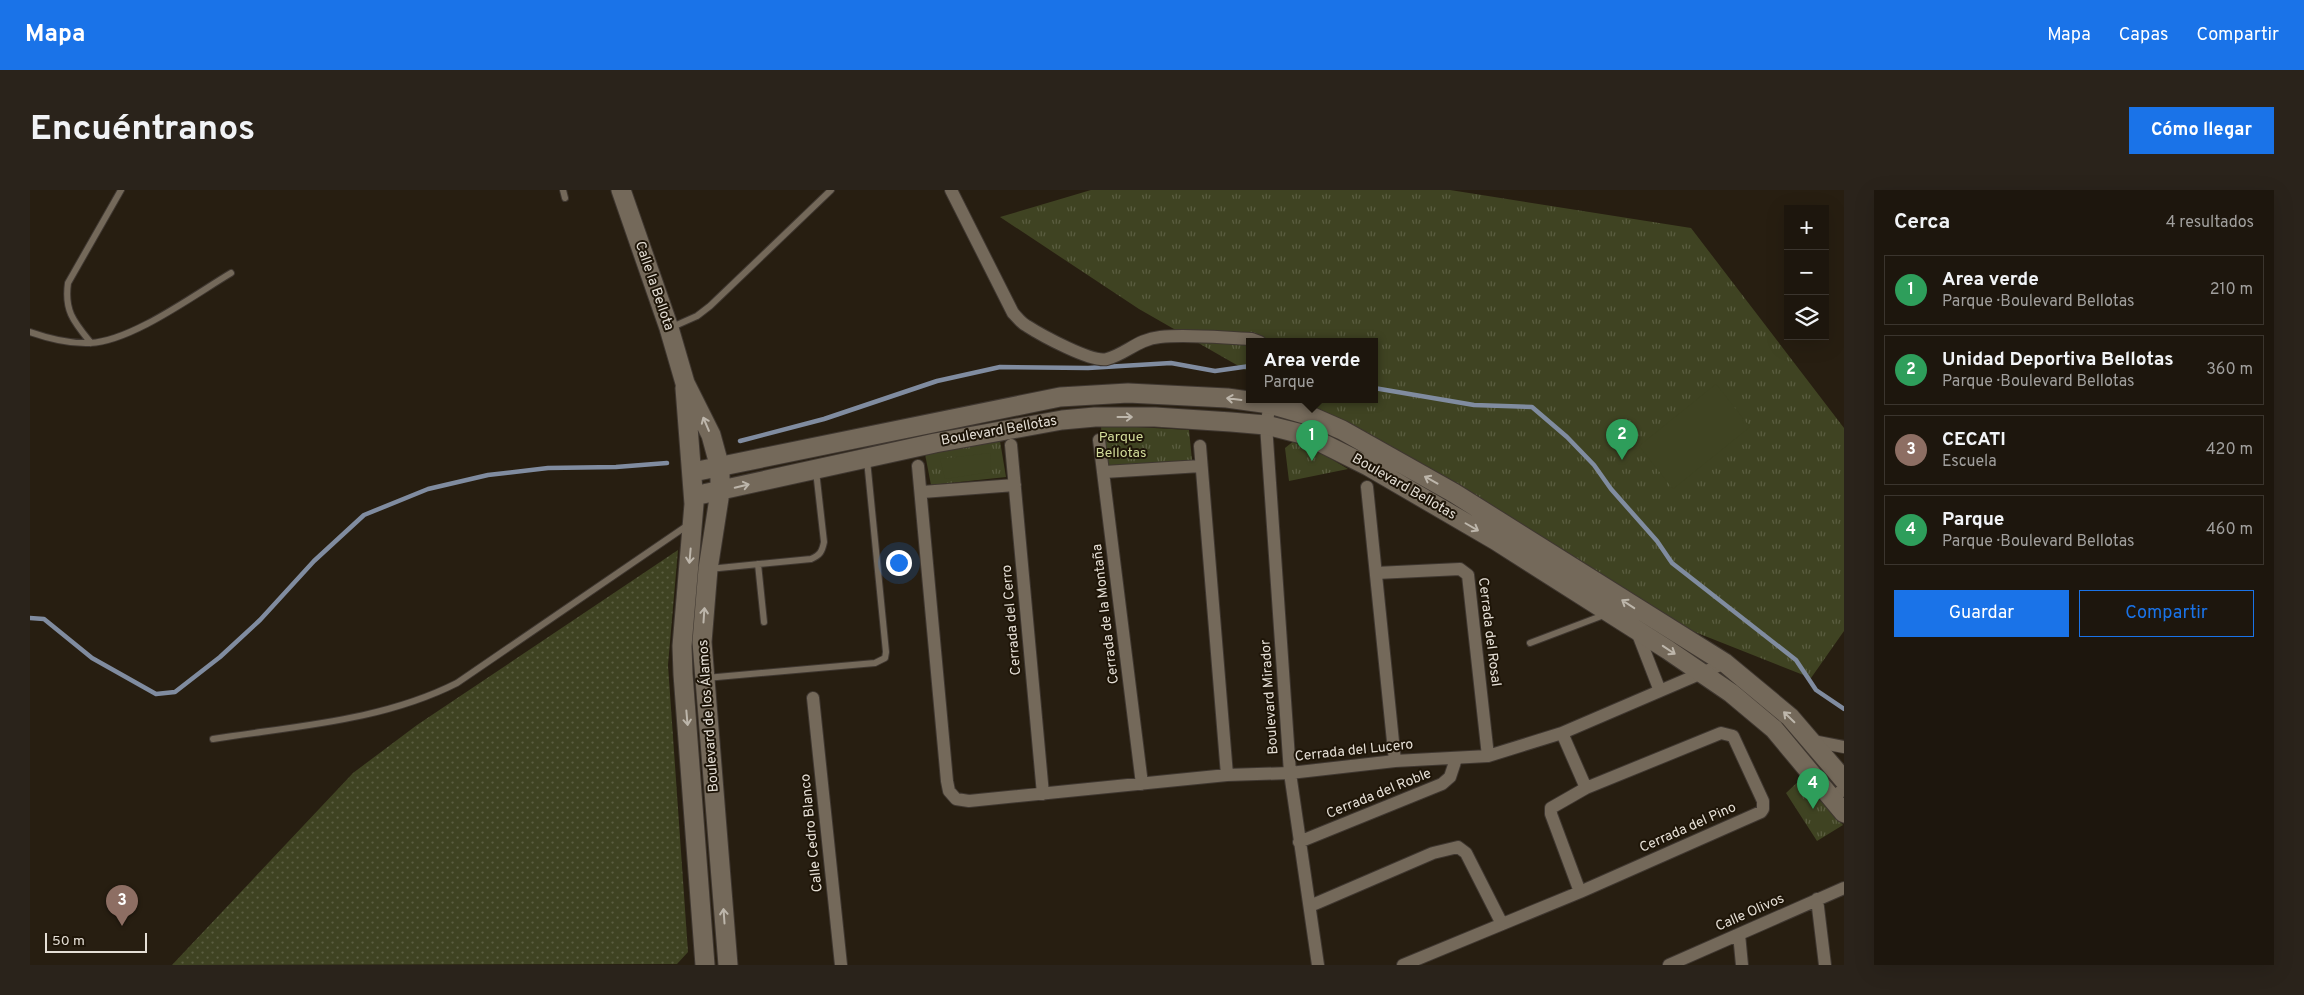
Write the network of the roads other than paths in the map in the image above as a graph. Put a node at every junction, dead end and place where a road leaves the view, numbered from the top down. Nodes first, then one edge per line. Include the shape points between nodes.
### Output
1 (121, 190) edge
2 (563, 190) edge
3 (621, 190) edge
4 (831, 190) edge
5 (951, 190) edge
6 (566, 198) dead end
7 (231, 273) dead end
8 (669, 328) junction
9 (30, 332) edge
10 (1246, 339) edge
11 (91, 343) junction
12 (685, 383) junction
13 (1092, 394) junction
14 (1246, 400) edge
15 (1270, 403) edge
16 (1273, 403) edge
17 (1004, 408) junction
18 (1095, 417) junction
19 (1266, 425) junction
20 (911, 427) junction
21 (1010, 437) junction
22 (1099, 440) dead end
23 (1367, 444) junction
24 (1200, 446) dead end
25 (867, 457) junction
26 (916, 457) junction
27 (1201, 466) junction
28 (1368, 466) junction
29 (720, 468) junction
30 (816, 469) junction
31 (693, 472) junction
32 (1104, 472) junction
33 (1015, 485) junction
34 (1367, 487) dead end
35 (720, 492) junction
36 (922, 492) junction
37 (694, 496) junction
38 (692, 522) junction
39 (1504, 524) junction
40 (1494, 540) junction
41 (758, 564) junction
42 (708, 569) junction
43 (1376, 573) junction
44 (1610, 612) junction
45 (764, 622) dead end
46 (1636, 629) junction
47 (1530, 643) dead end
48 (1725, 663) junction
49 (1702, 674) junction
50 (704, 678) junction
51 (1660, 691) junction
52 (813, 698) dead end
53 (1562, 733) junction
54 (213, 739) dead end
55 (1813, 741) junction
56 (1844, 747) edge
57 (1488, 756) junction
58 (1456, 759) junction
59 (1395, 760) junction
60 (1290, 773) junction
61 (1227, 775) junction
62 (1844, 780) edge
63 (1142, 784) junction
64 (1586, 788) junction
65 (1043, 794) junction
66 (1838, 794) edge
67 (1844, 813) edge
68 (1299, 842) junction
69 (1844, 888) edge
70 (1580, 892) junction
71 (1817, 900) junction
72 (1310, 906) junction
73 (1502, 924) junction
74 (1739, 934) junction
75 (705, 965) edge
76 (728, 965) edge
77 (841, 965) edge
78 (1318, 965) edge
79 (1403, 965) edge
80 (1668, 965) edge
81 (1742, 965) edge
82 (1825, 965) edge

1 - 11 lane via 68,283 66,298 69,310
2 - 6 lane
3 - 8 street, Calle la Bellota
4 - 8 lane via 710,306 697,316
5 - 10 street via 1013,313 1040,333 1091,357 1105,360 1118,356 1134,344 1159,337
7 - 11 lane via 125,336
8 - 12 street, Calle la Bellota
9 - 11 lane via 58,341
29 -> 12 street, Calle la Bellota via 711,435
12 - 31 street, Calle la Bellota
14 -> 13 street, Boulevard Bellotas via 1172,394
13 - 17 street, Boulevard Bellotas
13 - 18 street
15 - 19 street, Boulevard Mirador
16 - 23 street, Boulevard Bellotas via 1308,415
17 - 20 street, Boulevard Bellotas
17 - 21 street, Cerrada del Cerro
18 -> 19 street, Boulevard Bellotas via 1155,417
18 - 21 street, Boulevard Bellotas
19 - 28 street, Boulevard Bellotas via 1306,436
19 - 60 street, Boulevard Mirador
20 - 26 street
20 - 29 street, Boulevard Bellotas
21 - 26 street, Boulevard Bellotas
21 - 33 street, Cerrada del Cerro
22 - 32 street, Cerrada de la Montaña
23 - 28 street
39 -> 23 street, Boulevard Bellotas
24 - 27 street
25 - 26 street, Boulevard Bellotas
25 - 30 street, Boulevard Bellotas
25 - 50 lane via 885,658 875,664
26 - 36 street
27 - 32 street
27 - 61 street
28 -> 40 street, Boulevard Bellotas
29 - 31 street, Boulevard Bellotas
29 - 35 street, Boulevard de los Álamos
35 -> 30 street, Boulevard Bellotas
30 - 41 lane via 823,551 810,559
31 - 37 street, Boulevard de los Álamos
32 - 63 street, Cerrada de la Montaña
33 - 36 street
33 - 65 street, Cerrada del Cerro
34 - 43 street
35 - 37 street, Boulevard Bellotas
35 - 42 street, Boulevard de los Álamos
36 - 65 street, Cerrada del Lucero via 949,792 956,799 969,801
37 - 38 street, Boulevard de los Álamos
38 - 54 lane via 457,683 436,694 379,713
38 -> 75 street, Boulevard de los Álamos via 682,646
39 - 40 street
48 -> 39 street, Boulevard Bellotas
40 - 44 street, Boulevard Bellotas
41 - 42 lane
41 - 45 lane
50 -> 42 street, Boulevard de los Álamos via 702,642
43 - 57 street, Cerrada del Rosal via 1460,569 1468,575
43 - 59 street
44 - 46 street, Boulevard Bellotas
44 - 47 lane
46 -> 49 street, Boulevard Bellotas
46 - 51 street
48 - 49 street, Cerrada del Lucero
55 -> 48 street, Boulevard Bellotas
49 - 51 street, Cerrada del Lucero
49 - 66 street, Boulevard Bellotas via 1731,693 1774,729
76 -> 50 street, Boulevard de los Álamos
51 - 53 street, Cerrada del Lucero
52 - 77 street, Calle Cedro Blanco
53 - 57 street, Cerrada del Lucero
53 - 64 street
55 - 56 street
55 - 62 street, Boulevard Bellotas
57 - 58 street, Cerrada del Lucero
58 - 59 street, Cerrada del Lucero
58 - 68 street, Cerrada del Roble via 1450,778 1442,784
59 - 60 street, Cerrada del Lucero
60 - 61 street, Cerrada del Lucero
60 - 68 street, Boulevard Mirador
61 - 63 street, Cerrada del Lucero
63 - 65 street, Cerrada del Lucero
64 - 70 street, Cerrada del Pino via 1550,811
64 - 70 street, Cerrada del Pino via 1725,732 1733,736 1764,806 1761,812
66 - 67 street, Boulevard Bellotas
68 - 72 street, Boulevard Mirador
69 - 71 street, Calle Olivos
70 - 73 street, Cerrada del Pino
71 - 74 street, Calle Olivos
71 - 82 street
72 - 73 street via 1434,853 1458,847 1466,853
72 - 78 street, Boulevard Mirador
73 - 79 street, Cerrada del Pino
74 - 80 street, Calle Olivos
74 - 81 street

